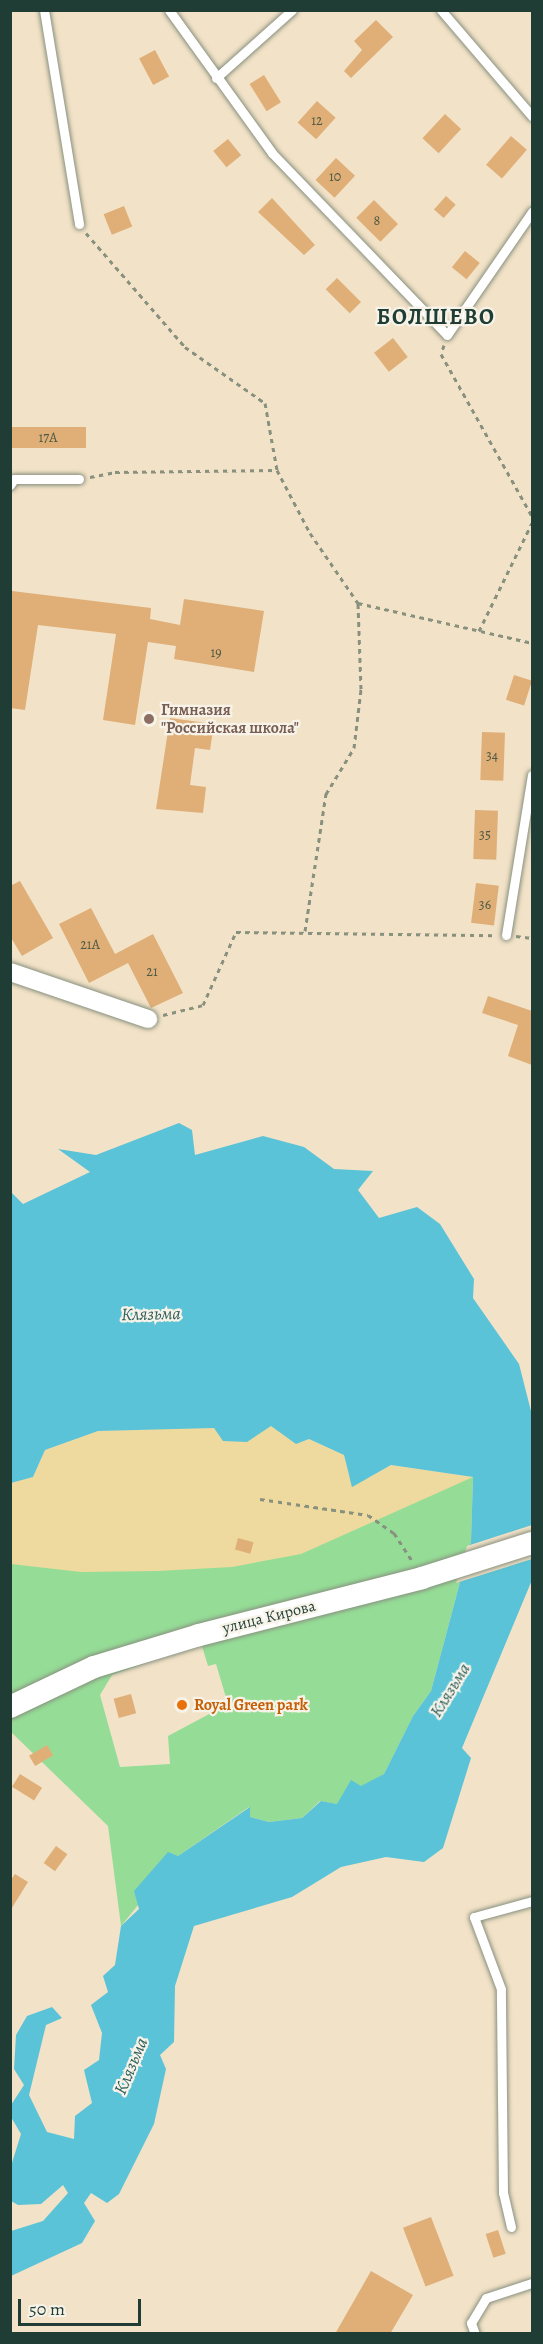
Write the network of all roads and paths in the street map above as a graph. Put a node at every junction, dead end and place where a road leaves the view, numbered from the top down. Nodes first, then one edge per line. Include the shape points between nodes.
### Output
1 (44, 10) edge
2 (169, 10) edge
3 (292, 10) edge
4 (441, 10) edge
5 (216, 78) junction
6 (532, 116) edge
7 (532, 212) edge
8 (79, 224) joint
9 (447, 335) junction
10 (277, 470) junction
11 (79, 479) joint
12 (10, 485) edge
13 (532, 516) edge
14 (532, 523) edge
15 (358, 603) junction
16 (479, 631) junction
17 (532, 643) edge
18 (532, 775) edge
19 (530, 804) edge
20 (305, 931) junction
21 (506, 935) joint
22 (10, 972) edge
23 (148, 1019) joint
24 (260, 1499) dead end
25 (532, 1543) edge
26 (417, 1571) junction
27 (10, 1707) edge
28 (532, 1901) edge
29 (511, 2227) dead end
30 (532, 2283) edge
31 (476, 2334) edge

1 - 8 lane
2 - 5 lane
3 - 5 lane
4 - 6 lane
5 - 9 lane via 272,153
7 - 9 lane
8 - 10 path via 185,347 265,403
9 - 13 path via 441,354
10 - 11 path via 115,472
10 - 15 path via 310,533
11 - 12 lane via 14,479
14 - 16 path
15 - 16 path
15 - 20 path via 361,689 354,747 326,794
16 - 17 path
18 - 19 lane
19 - 21 lane
20 - 21 path
20 - 23 path via 236,932 203,1005
22 - 23 street
24 - 26 path via 368,1515 394,1533
25 - 26 street, улица Кирова
26 - 27 street, улица Кирова via 104,1664
28 - 29 lane via 474,1917 501,1989 503,2193
30 - 31 lane via 486,2298 471,2323

